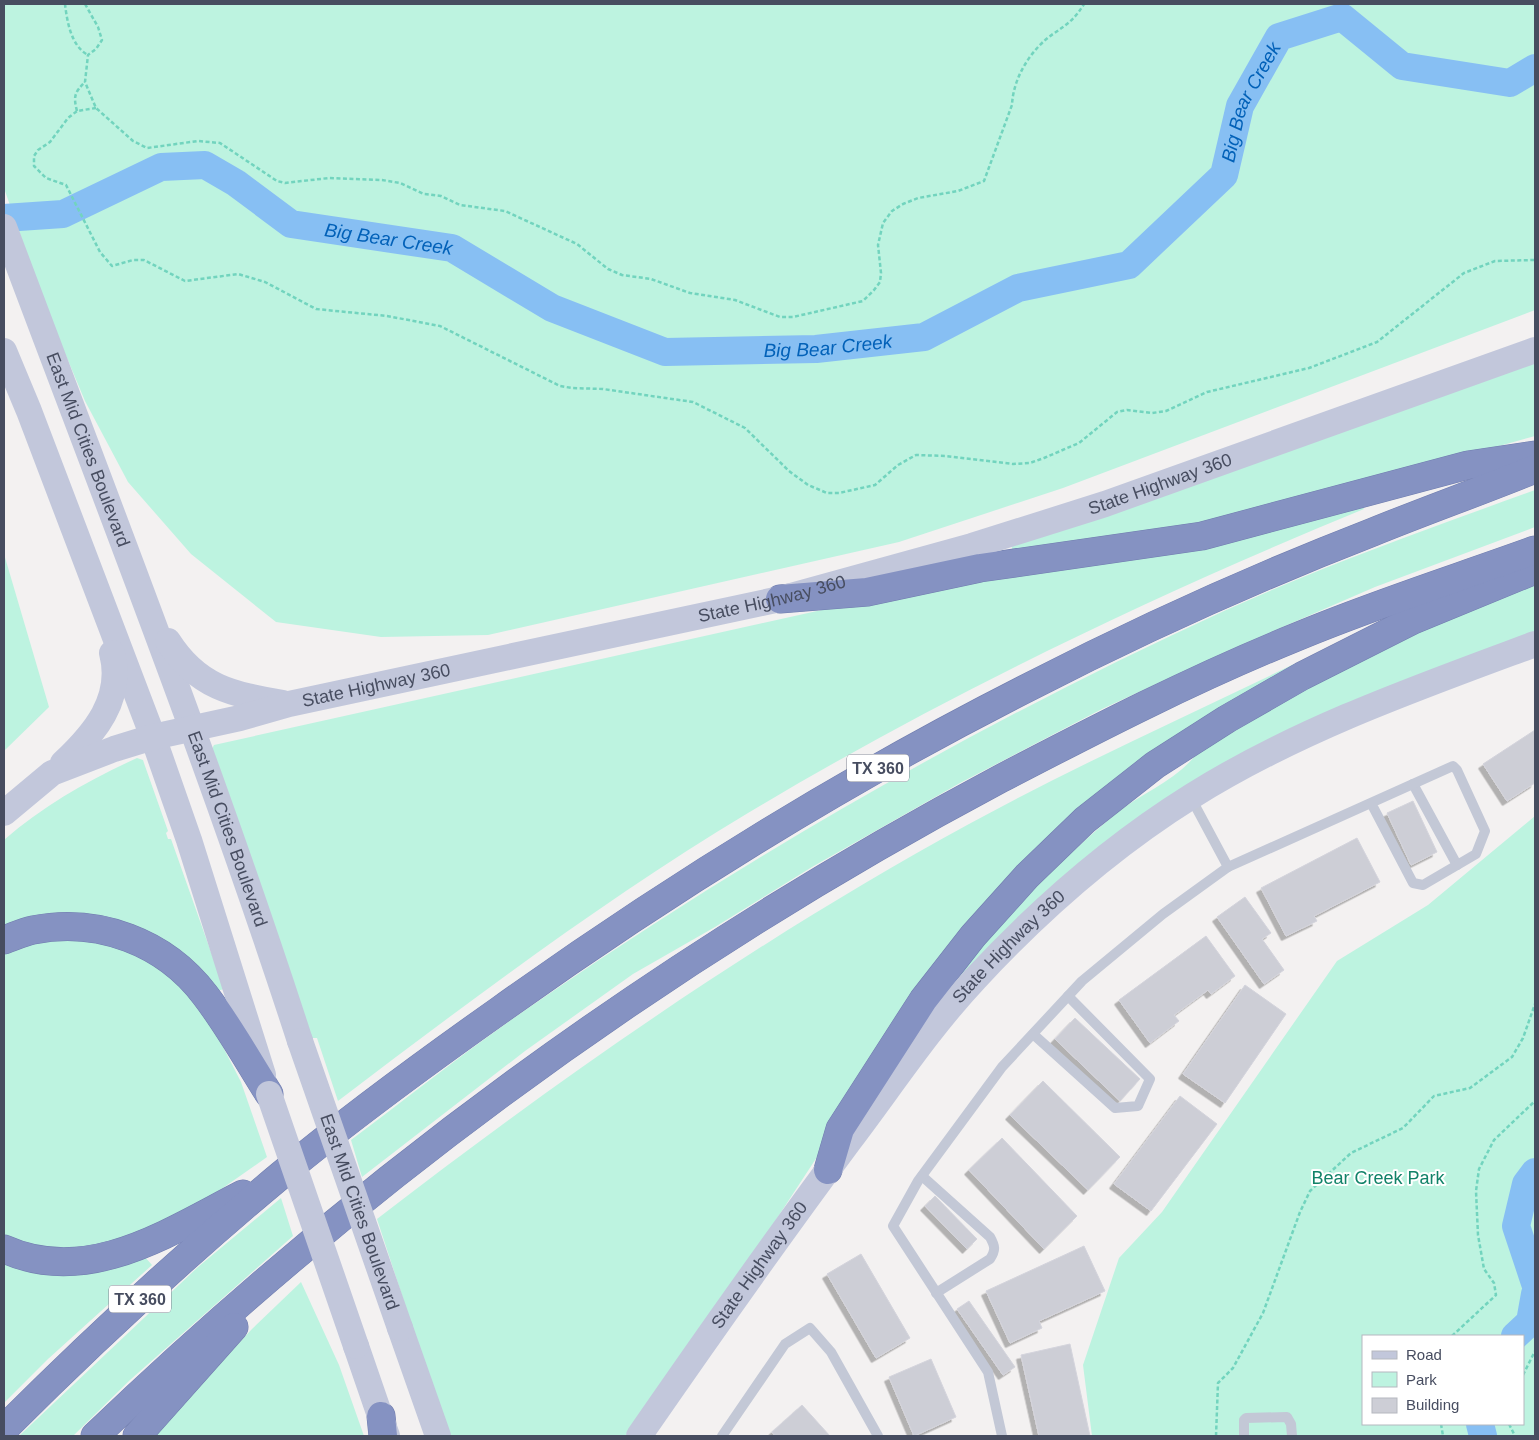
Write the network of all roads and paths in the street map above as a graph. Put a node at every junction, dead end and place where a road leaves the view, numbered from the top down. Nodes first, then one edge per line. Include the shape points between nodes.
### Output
1 (65, 4) edge
2 (85, 4) edge
3 (1084, 4) edge
4 (88, 55) junction
5 (85, 82) junction
6 (96, 108) junction
7 (77, 111) junction
8 (4, 227) edge
9 (1535, 260) edge
10 (1535, 350) edge
11 (4, 351) edge
12 (1535, 455) edge
13 (1535, 470) edge
14 (1535, 550) edge
15 (88, 565) junction
16 (1535, 570) edge
17 (780, 598) junction
18 (150, 613) junction
19 (1535, 644) edge
20 (289, 704) junction
21 (192, 729) junction
22 (153, 737) junction
23 (52, 773) junction
24 (1413, 784) junction
25 (1190, 797) junction
26 (1371, 803) junction
27 (4, 812) edge
28 (1457, 865) junction
29 (1228, 867) junction
30 (4, 940) edge
31 (1068, 996) junction
32 (1535, 1004) edge
33 (1033, 1034) junction
34 (269, 1094) junction
35 (1535, 1101) edge
36 (828, 1170) junction
37 (281, 1175) junction
38 (922, 1176) junction
39 (4, 1249) edge
40 (289, 1260) junction
41 (936, 1293) junction
42 (1453, 1335) edge
43 (1535, 1351) edge
44 (1524, 1373) edge
45 (4, 1429) edge
46 (384, 1430) edge
47 (95, 1436) edge
48 (137, 1436) edge
49 (438, 1436) edge
50 (639, 1436) edge
51 (722, 1436) edge
52 (878, 1436) edge
53 (1002, 1436) edge
54 (1216, 1436) edge
55 (1244, 1436) edge
56 (1292, 1436) edge

1 - 4 path via 76,44
2 - 4 path via 102,40
3 - 6 path via 1076,18 1040,45 1022,68 984,181 958,191 903,204 883,223 878,245 880,282 874,290 862,301 793,317 780,317 735,300 690,293 651,279 622,275 608,269 577,244 497,209 460,205 400,184 366,178 277,182 236,152 210,141 147,148 132,140
4 - 5 path
5 - 6 path
5 - 7 path via 74,98
6 - 7 path
7 - 9 path via 50,142 38,150 34,166 46,178 66,185 100,252 112,266 144,260 185,280 238,274 265,282 316,309 387,316 440,326 560,386 692,402 745,428 790,471 808,485 826,493 839,494 875,485 898,465 916,455 1030,463 1079,443 1117,412 1166,411 1207,392 1308,368 1377,342 1464,273 1495,261
8 - 18 main road, East Mid Cities Boulevard
10 - 17 main road, State Highway 360 via 1105,504 972,546
11 - 15 main road
12 - 17 highway via 1468,465 1202,536 980,568 867,592
13 - 37 highway, TX 360 via 1371,532 1133,636 1030,686 830,795 650,906 544,978
14 - 40 highway via 1295,637 1139,708 921,822 758,918 648,989 464,1120
15 - 22 main road
15 - 23 main road via 113,657 115,684 90,738
16 - 36 highway via 1413,620 1302,676 1155,765 1085,820 997,909 924,1000 840,1129
17 - 20 main road, State Highway 360
18 - 20 main road via 180,659 197,675 236,695
18 - 21 main road, East Mid Cities Boulevard
19 - 25 main road, State Highway 360 via 1317,731 1236,770
20 - 21 main road, State Highway 360
21 - 22 main road, State Highway 360
21 - 49 main road, East Mid Cities Boulevard, bridge
22 - 23 main road, State Highway 360
22 - 34 main road
23 - 27 main road, State Highway 360
24 - 26 lane
24 - 28 lane
24 - 28 lane via 1453,766 1457,770 1485,831 1476,854
25 - 29 lane
25 - 36 main road, State Highway 360 via 1084,876 1032,921 974,980
26 - 28 lane via 1413,883 1423,885
26 - 29 lane
29 - 31 lane via 1163,914
30 - 34 highway via 32,930 101,929 130,937 158,951 183,970 205,995
31 - 33 lane
31 - 33 lane via 1150,1079 1138,1106 1114,1108
32 - 54 path via 1523,1038 1512,1057 1470,1088 1434,1096 1403,1128 1351,1154 1310,1191 1263,1313 1233,1368 1218,1383
33 - 38 lane via 1002,1066
34 - 46 main road, bridge
35 - 42 path via 1494,1140 1479,1169 1476,1191 1478,1235 1484,1270 1494,1283 1496,1295
36 - 50 main road, State Highway 360
37 - 39 highway via 136,1248 98,1260 59,1262 18,1255
37 - 45 highway, TX 360 via 165,1276
38 - 41 lane via 893,1226
38 - 41 lane via 990,1237 995,1253
40 - 47 highway
40 - 48 highway via 218,1348
41 - 53 lane via 988,1372
43 - 44 path
51 - 52 lane via 785,1344 810,1328 831,1352
55 - 56 lane via 1246,1418 1287,1418

